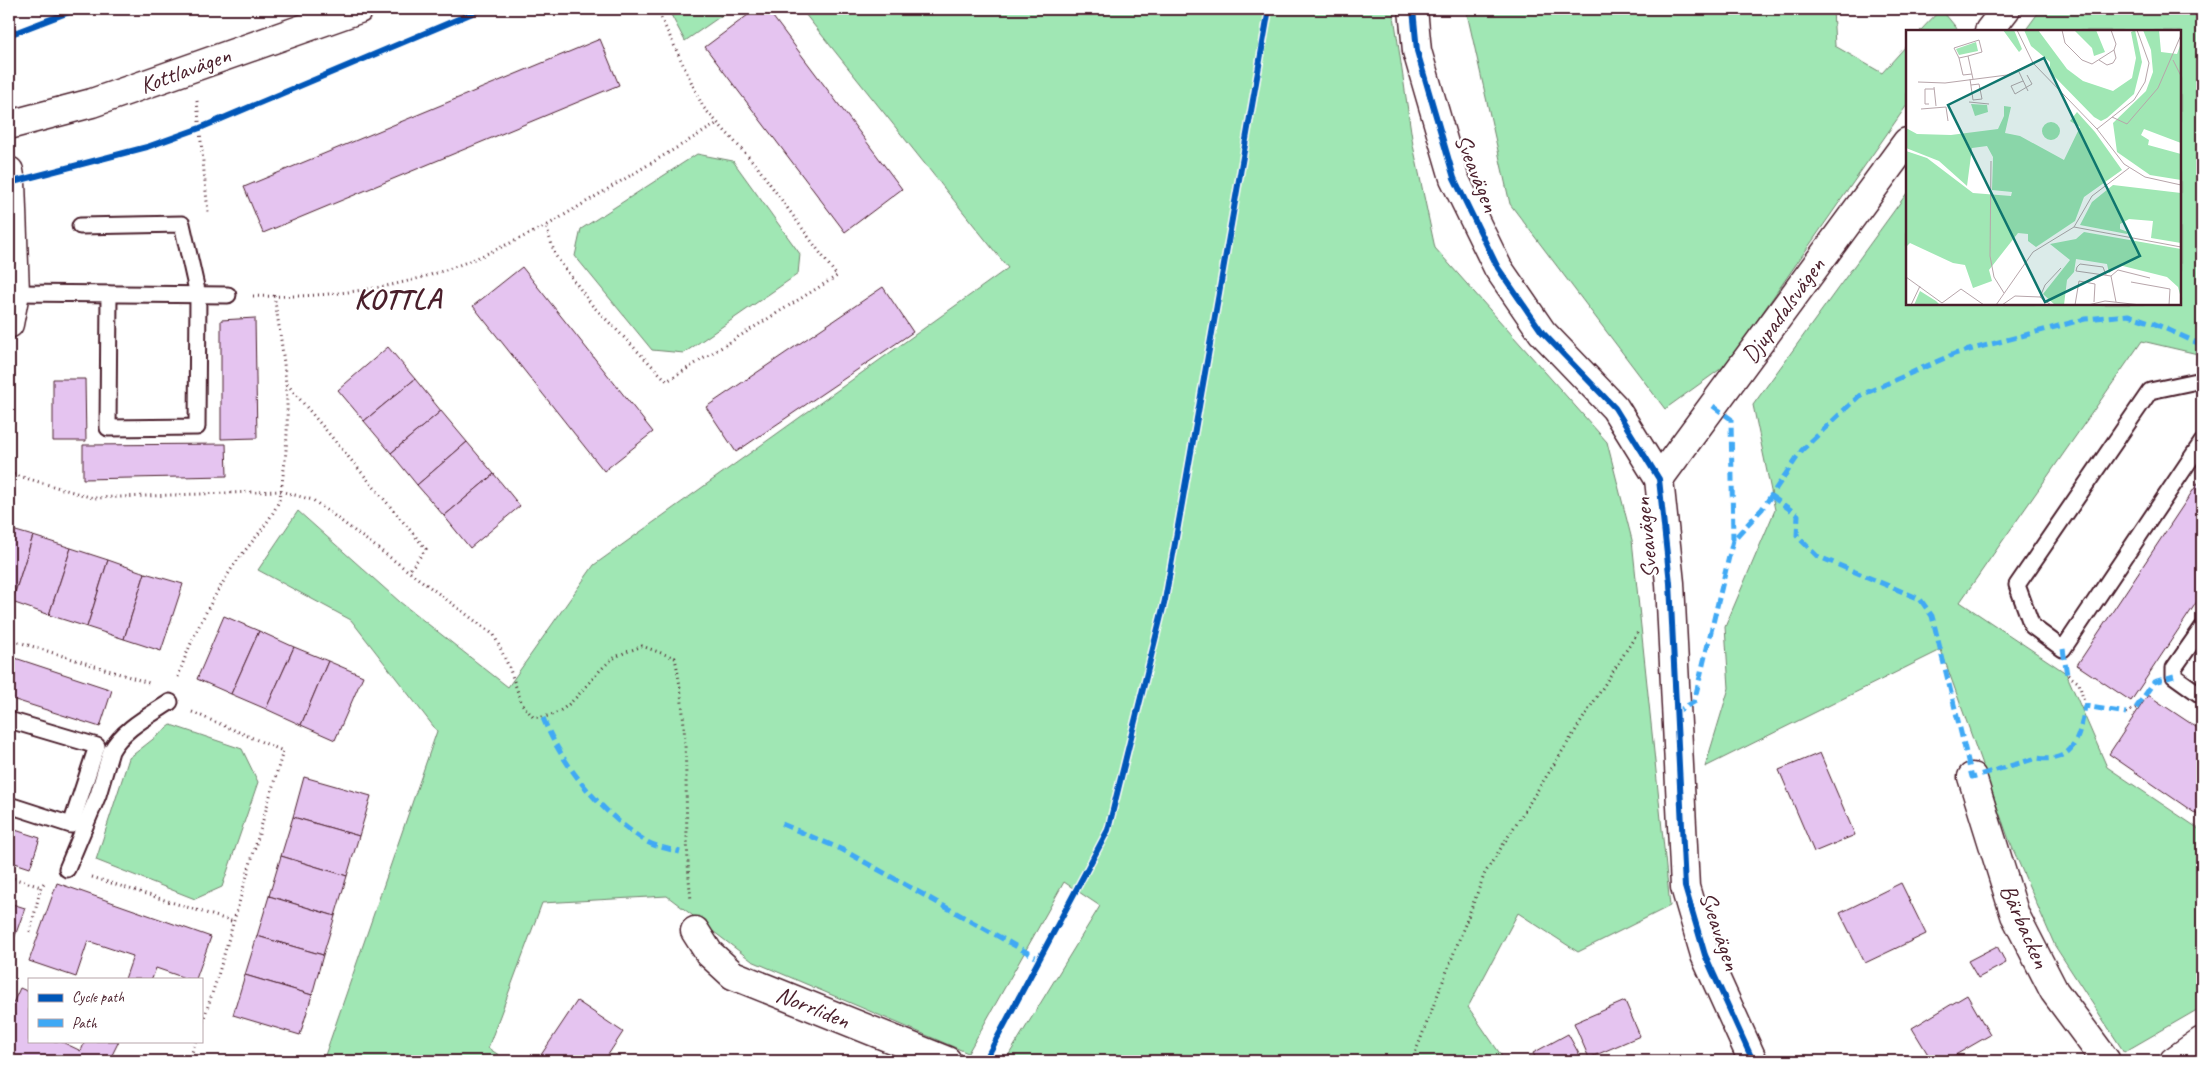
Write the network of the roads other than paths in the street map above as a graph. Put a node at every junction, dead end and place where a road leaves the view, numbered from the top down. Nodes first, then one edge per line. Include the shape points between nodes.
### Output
1 (359, 9) edge
2 (1413, 9) edge
3 (2006, 9) edge
4 (1990, 30) edge
5 (9, 124) edge
6 (1906, 143) edge
7 (9, 171) edge
8 (80, 226) dead end
9 (15, 294) junction
10 (109, 294) junction
11 (198, 295) junction
12 (228, 295) road end
13 (9, 324) edge
14 (2202, 380) edge
15 (2202, 442) edge
16 (1659, 478) junction
17 (2202, 628) edge
18 (2202, 696) edge
19 (172, 697) road end
20 (9, 720) edge
21 (1972, 777) dead end
22 (9, 805) edge
23 (67, 870) road end
24 (695, 931) road end
25 (2202, 1040) edge
26 (947, 1061) edge
27 (1753, 1061) edge
28 (2106, 1061) edge
29 (2174, 1061) edge

1 - 5 street, Kottlavägen via 92,103
2 - 16 street, Sveavägen via 1416,51 1454,178 1498,268 1542,332 1615,408
3 - 4 street
6 - 16 street, Djupadalsvägen
7 - 9 street
8 - 11 lane via 182,224
9 - 10 lane
9 - 13 street
10 - 11 lane
10 - 11 lane via 108,428 197,427
11 - 12 lane
14 - 15 lane via 2150,391 2018,585 2032,626 2063,649
16 - 27 street, Sveavägen via 1670,583 1685,887 1705,955
17 - 18 lane via 2174,668 2174,676
19 - 23 lane via 116,741
20 - 22 lane via 97,746 71,825
21 - 28 street, Bärbacken via 2015,915 2054,991
24 - 26 street, Norrliden via 709,953 733,975
25 - 29 street

